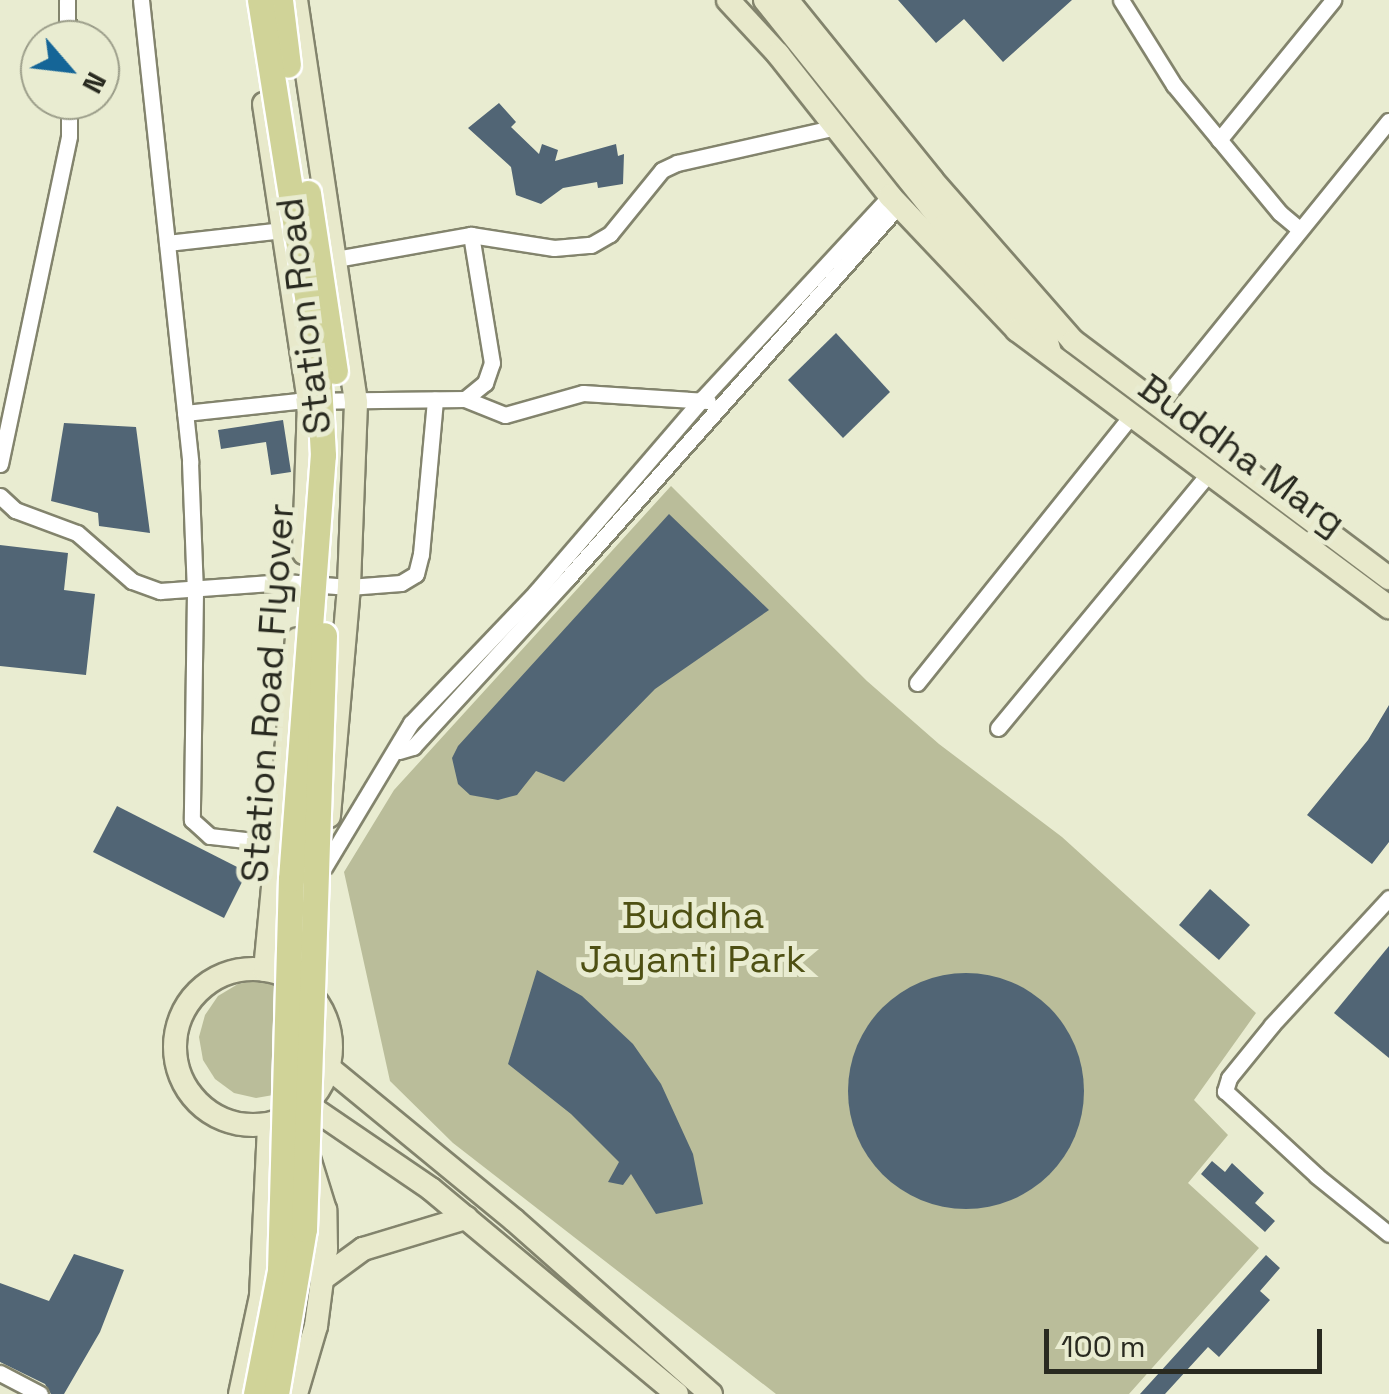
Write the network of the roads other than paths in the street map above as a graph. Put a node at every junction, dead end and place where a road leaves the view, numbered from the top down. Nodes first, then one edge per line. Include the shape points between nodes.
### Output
1 (142, 0) edge
2 (248, 0) edge
3 (260, 0) edge
4 (280, 0) edge
5 (296, 0) edge
6 (728, 0) edge
7 (764, 0) edge
8 (787, 0) edge
9 (1121, 0) edge
10 (1334, 0) edge
11 (69, 120) edge
12 (1389, 121) edge
13 (837, 127) junction
14 (1219, 140) junction
15 (894, 201) junction
16 (1299, 229) junction
17 (283, 230) junction
18 (471, 234) junction
19 (167, 244) junction
20 (336, 258) junction
21 (1038, 328) junction
22 (1073, 341) junction
23 (1053, 360) junction
24 (465, 399) junction
25 (702, 399) junction
26 (434, 400) junction
27 (309, 402) junction
28 (356, 403) junction
29 (721, 406) junction
30 (1157, 407) junction
31 (185, 414) junction
32 (1130, 416) junction
33 (0, 464) edge
34 (1210, 472) junction
35 (0, 496) edge
36 (610, 518) junction
37 (1389, 578) edge
38 (304, 584) junction
39 (349, 587) junction
40 (195, 592) junction
41 (1389, 606) edge
42 (917, 683) dead end
43 (998, 728) dead end
44 (280, 844) junction
45 (324, 866) junction
46 (1389, 898) edge
47 (265, 970) junction
48 (296, 980) junction
49 (328, 1068) junction
50 (301, 1109) junction
51 (269, 1124) junction
52 (466, 1218) junction
53 (1389, 1234) edge
54 (322, 1278) junction
55 (0, 1373) edge
56 (40, 1394) edge
57 (240, 1394) edge
58 (256, 1394) edge
59 (276, 1394) edge
60 (296, 1394) edge
61 (677, 1394) edge
62 (711, 1394) edge

1 - 19 street
2 - 17 main road
3 - 58 main road, Station Road Flyover, bridge via 318,366 323,455 291,879 280,1270
4 - 59 main road, Station Road Flyover, bridge via 338,395 338,486 314,847 304,1229
5 - 20 main road, Station Road
6 - 13 main road, Buddha Marg
7 - 21 main road via 945,225
8 - 22 main road
9 - 14 street via 1174,85
10 - 14 street
11 - 33 street
12 - 16 street
13 - 15 main road, Buddha Marg
13 - 18 street via 662,170 610,234 591,245 554,248
14 - 16 street
15 - 23 main road, Buddha Marg
15 - 25 street
15 - 29 street
16 - 30 street
17 - 19 street
17 - 27 main road
18 - 20 street
18 - 24 street via 492,363 485,383
19 - 31 street
20 - 28 main road, Station Road
21 - 22 main road
21 - 23 main road
22 - 30 main road, Buddha Marg
23 - 32 main road, Buddha Marg
24 - 25 street via 505,415 583,394
24 - 26 street
25 - 29 street
25 - 36 street
26 - 28 street
26 - 39 street via 416,574
27 - 28 street
27 - 31 street
27 - 38 main road
28 - 39 main road, Station Road
29 - 36 street
30 - 37 main road, Buddha Marg
31 - 40 street
32 - 34 main road, Buddha Marg
32 - 42 street
34 - 41 main road, Buddha Marg
34 - 43 street
35 - 40 street via 15,510 77,533 146,588
36 - 45 street via 411,724
38 - 39 street
38 - 40 street
38 - 44 main road
39 - 45 main road, Station Road
40 - 44 street via 192,820 210,836
44 - 47 main road
45 - 48 main road, Station Road
46 - 53 street via 1272,1026 1225,1091
47 - 48 main road
47 - 51 main road via 216,977 195,994 174,1046 191,1096 212,1114 242,1125
48 - 49 main road via 324,1014 331,1040
49 - 50 main road
49 - 62 main road
50 - 51 main road
50 - 52 main road
50 - 54 main road via 325,1210
51 - 57 main road via 262,1296
52 - 54 main road via 363,1250
52 - 61 main road
54 - 60 main road
55 - 56 street

